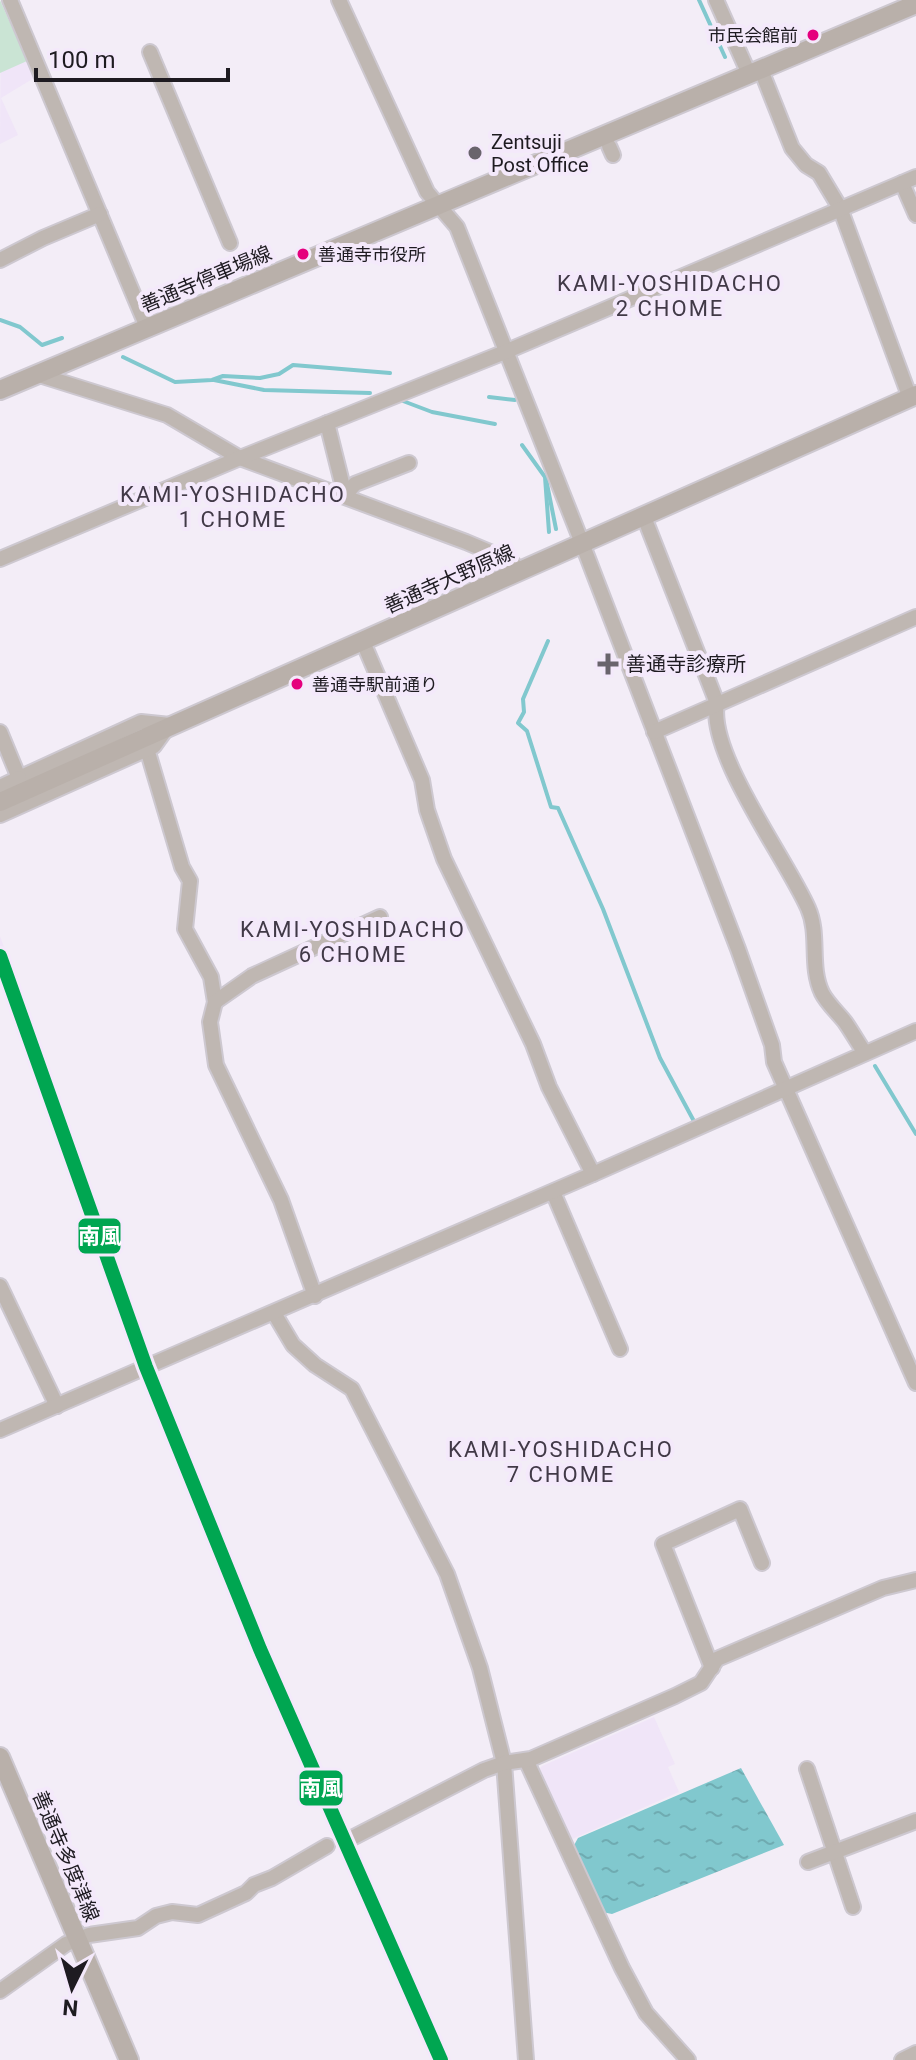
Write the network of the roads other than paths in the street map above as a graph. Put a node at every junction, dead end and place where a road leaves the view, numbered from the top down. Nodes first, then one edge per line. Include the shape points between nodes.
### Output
1 (10, 0) edge
2 (339, 0) edge
3 (716, 0) edge
4 (916, 4) edge
5 (150, 52) dead end
6 (755, 72) junction
7 (909, 180) edge
8 (437, 207) junction
9 (840, 208) junction
10 (100, 214) junction
11 (916, 215) edge
12 (230, 243) dead end
13 (0, 260) edge
14 (147, 327) junction
15 (505, 352) junction
16 (36, 374) junction
17 (2, 387) edge
18 (913, 396) edge
19 (327, 423) junction
20 (240, 458) junction
21 (409, 463) dead end
22 (345, 495) junction
23 (644, 517) junction
24 (582, 543) junction
25 (0, 559) edge
26 (519, 571) junction
27 (916, 617) edge
28 (363, 642) junction
29 (717, 703) junction
30 (170, 725) junction
31 (0, 732) edge
32 (654, 732) junction
33 (147, 749) junction
34 (19, 778) junction
35 (0, 787) edge
36 (0, 802) edge
37 (0, 815) edge
38 (380, 917) dead end
39 (215, 1002) junction
40 (916, 1031) edge
41 (865, 1053) junction
42 (785, 1088) junction
43 (593, 1174) junction
44 (553, 1192) junction
45 (0, 1286) edge
46 (315, 1296) junction
47 (274, 1313) junction
48 (620, 1349) dead end
49 (916, 1383) edge
50 (57, 1406) junction
51 (0, 1430) edge
52 (762, 1563) dead end
53 (916, 1580) edge
54 (712, 1668) junction
55 (0, 1757) edge
56 (526, 1760) junction
57 (504, 1763) junction
58 (807, 1769) dead end
59 (916, 1821) edge
60 (352, 1838) dead end
61 (327, 1846) dead end
62 (836, 1852) junction
63 (808, 1862) dead end
64 (853, 1907) dead end
65 (78, 1940) junction
66 (0, 1991) edge
67 (916, 2053) edge
68 (129, 2060) edge
69 (526, 2060) edge
70 (688, 2060) edge
71 (902, 2060) edge

1 - 10 street
2 - 8 street
3 - 6 street
4 - 6 main road, 善通寺停車場線
5 - 12 street
6 - 8 main road, 善通寺停車場線
6 - 9 street via 792,148 819,173
7 - 9 street
7 - 11 street
8 - 14 main road, 善通寺停車場線
8 - 15 street via 457,227
9 - 15 street via 663,279
9 - 18 street
10 - 13 street
10 - 14 street
14 - 16 main road, 善通寺停車場線
15 - 19 street
15 - 24 street
16 - 17 main road, 善通寺停車場線
16 - 20 street via 167,415
18 - 23 main road, 善通寺大野原線
19 - 20 street
19 - 22 street
20 - 22 street
20 - 25 street
21 - 22 street via 355,484
22 - 26 street via 503,557
23 - 24 main road, 善通寺大野原線
23 - 29 street
24 - 26 main road, 善通寺大野原線
24 - 32 street
26 - 28 main road, 善通寺大野原線
27 - 29 street
28 - 30 main road, 善通寺大野原線
28 - 43 street via 422,780 444,859
29 - 32 street
29 - 41 street via 714,716 733,773 810,912 814,967 823,994
30 - 33 street
30 - 34 street via 141,722
30 - 36 main road, 善通寺大野原線
31 - 34 street
32 - 42 street
33 - 37 street
33 - 39 street via 190,881 185,929 211,977
34 - 35 street
38 - 39 street via 252,976
39 - 46 street via 210,1022 216,1065 281,1200
40 - 41 street
41 - 42 street
42 - 43 street
42 - 49 street
43 - 44 street
44 - 46 street
44 - 48 street
45 - 50 street
46 - 47 street
47 - 50 street
47 - 57 street via 293,1345 352,1389 447,1574 480,1668
50 - 51 street
52 - 54 street via 740,1509 663,1544
53 - 54 street via 883,1588 717,1659
54 - 56 street via 701,1683 675,1696
55 - 65 main road, 善通寺多度津線
56 - 57 street
56 - 70 street via 646,2013
57 - 60 street
57 - 69 street
58 - 62 street
59 - 62 street
61 - 65 street via 198,1915 172,1912 138,1928
62 - 63 street
62 - 64 street
65 - 66 street
65 - 68 main road, 善通寺多度津線
67 - 71 street

